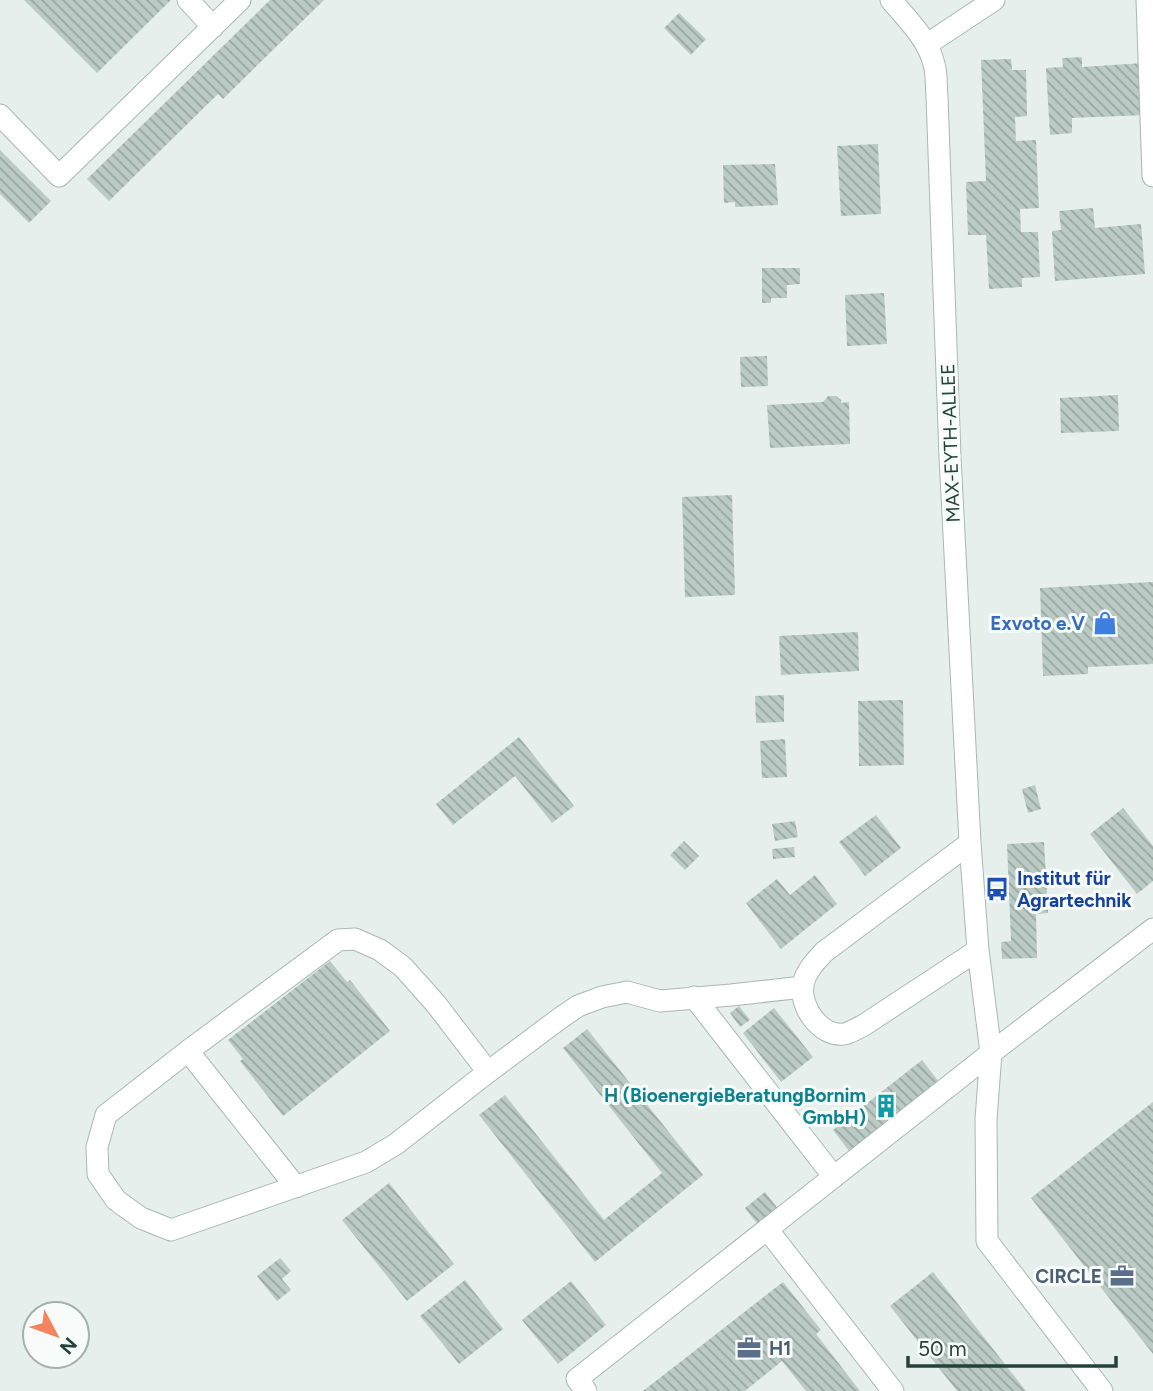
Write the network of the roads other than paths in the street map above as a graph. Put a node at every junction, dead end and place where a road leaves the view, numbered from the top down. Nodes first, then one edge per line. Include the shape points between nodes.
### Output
1 (188, 0) edge
2 (240, 0) edge
3 (891, 0) edge
4 (994, 0) edge
5 (1147, 0) edge
6 (213, 27) junction
7 (926, 45) junction
8 (0, 115) edge
9 (1153, 176) edge
10 (970, 843) junction
11 (1153, 929) edge
12 (978, 950) junction
13 (803, 987) junction
14 (694, 997) junction
15 (188, 1051) junction
16 (991, 1053) junction
17 (488, 1072) junction
18 (834, 1177) junction
19 (296, 1186) junction
20 (767, 1229) junction
21 (575, 1387) edge
22 (893, 1391) edge
23 (1102, 1391) edge

1 - 6 street
2 - 6 street
3 - 7 street, MAX-EYTH-ALLEE
4 - 7 street
5 - 9 street
6 - 8 street via 59,176
7 - 10 street, MAX-EYTH-ALLEE via 934,64 937,97
10 - 12 street, MAX-EYTH-ALLEE
10 - 13 street via 824,952 808,970
11 - 16 street
12 - 13 street via 845,1034 831,1033 812,1017
12 - 16 street, MAX-EYTH-ALLEE
13 - 14 street
14 - 17 street via 660,1001 627,992 602,997 578,1006
14 - 18 street
15 - 17 street via 338,940 355,939 403,967
15 - 19 street
15 - 19 street via 106,1115 97,1147 98,1174 116,1200 141,1218 172,1230
16 - 18 street
16 - 23 street, MAX-EYTH-ALLEE via 986,1119 987,1241
17 - 19 street via 366,1162
18 - 20 street
20 - 21 street
20 - 22 street

